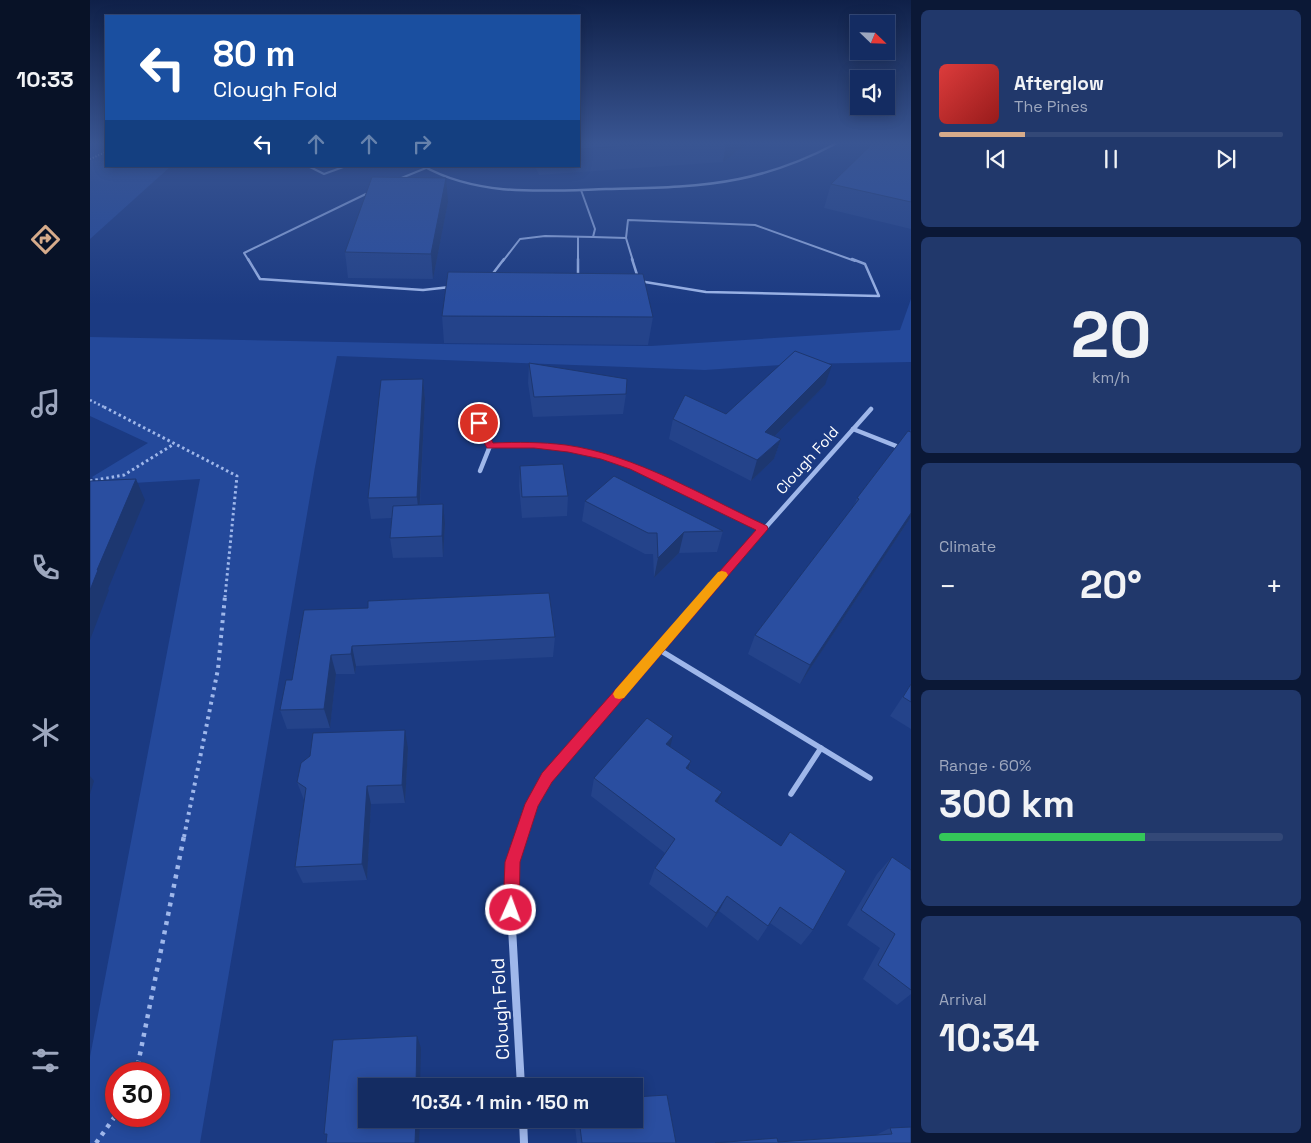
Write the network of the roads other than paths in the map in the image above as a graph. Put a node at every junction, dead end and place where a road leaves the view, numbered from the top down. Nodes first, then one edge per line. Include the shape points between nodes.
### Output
1 (358, 197) edge
2 (584, 197) edge
3 (578, 237) junction
4 (593, 237) junction
5 (626, 238) junction
6 (486, 282) edge
7 (450, 286) edge
8 (578, 286) edge
9 (872, 409) dead end
10 (479, 423) dead end
11 (853, 429) junction
12 (490, 446) junction
13 (911, 452) edge
14 (480, 471) dead end
15 (763, 529) junction
16 (658, 649) junction
17 (821, 748) junction
18 (870, 778) dead end
19 (791, 794) dead end
20 (521, 1078) edge
21 (523, 1128) edge
22 (524, 1143) edge

1 - 7 lane via 244,253 260,279 423,290
2 - 4 lane via 595,229
3 - 4 lane
3 - 6 lane via 520,239
3 - 8 lane
4 - 5 lane
5 - 5 lane via 639,282 706,292 879,296 865,264 755,225 628,220
9 - 11 street, Clough Fold
10 - 12 street
11 - 13 street
11 - 15 street, Clough Fold
12 - 14 street
12 - 15 street via 568,448 604,457 634,467
15 - 16 street, Clough Fold
16 - 17 street
16 - 20 street, Clough Fold via 547,778 532,804 512,862 511,910
17 - 18 street
17 - 19 street
21 - 22 street

